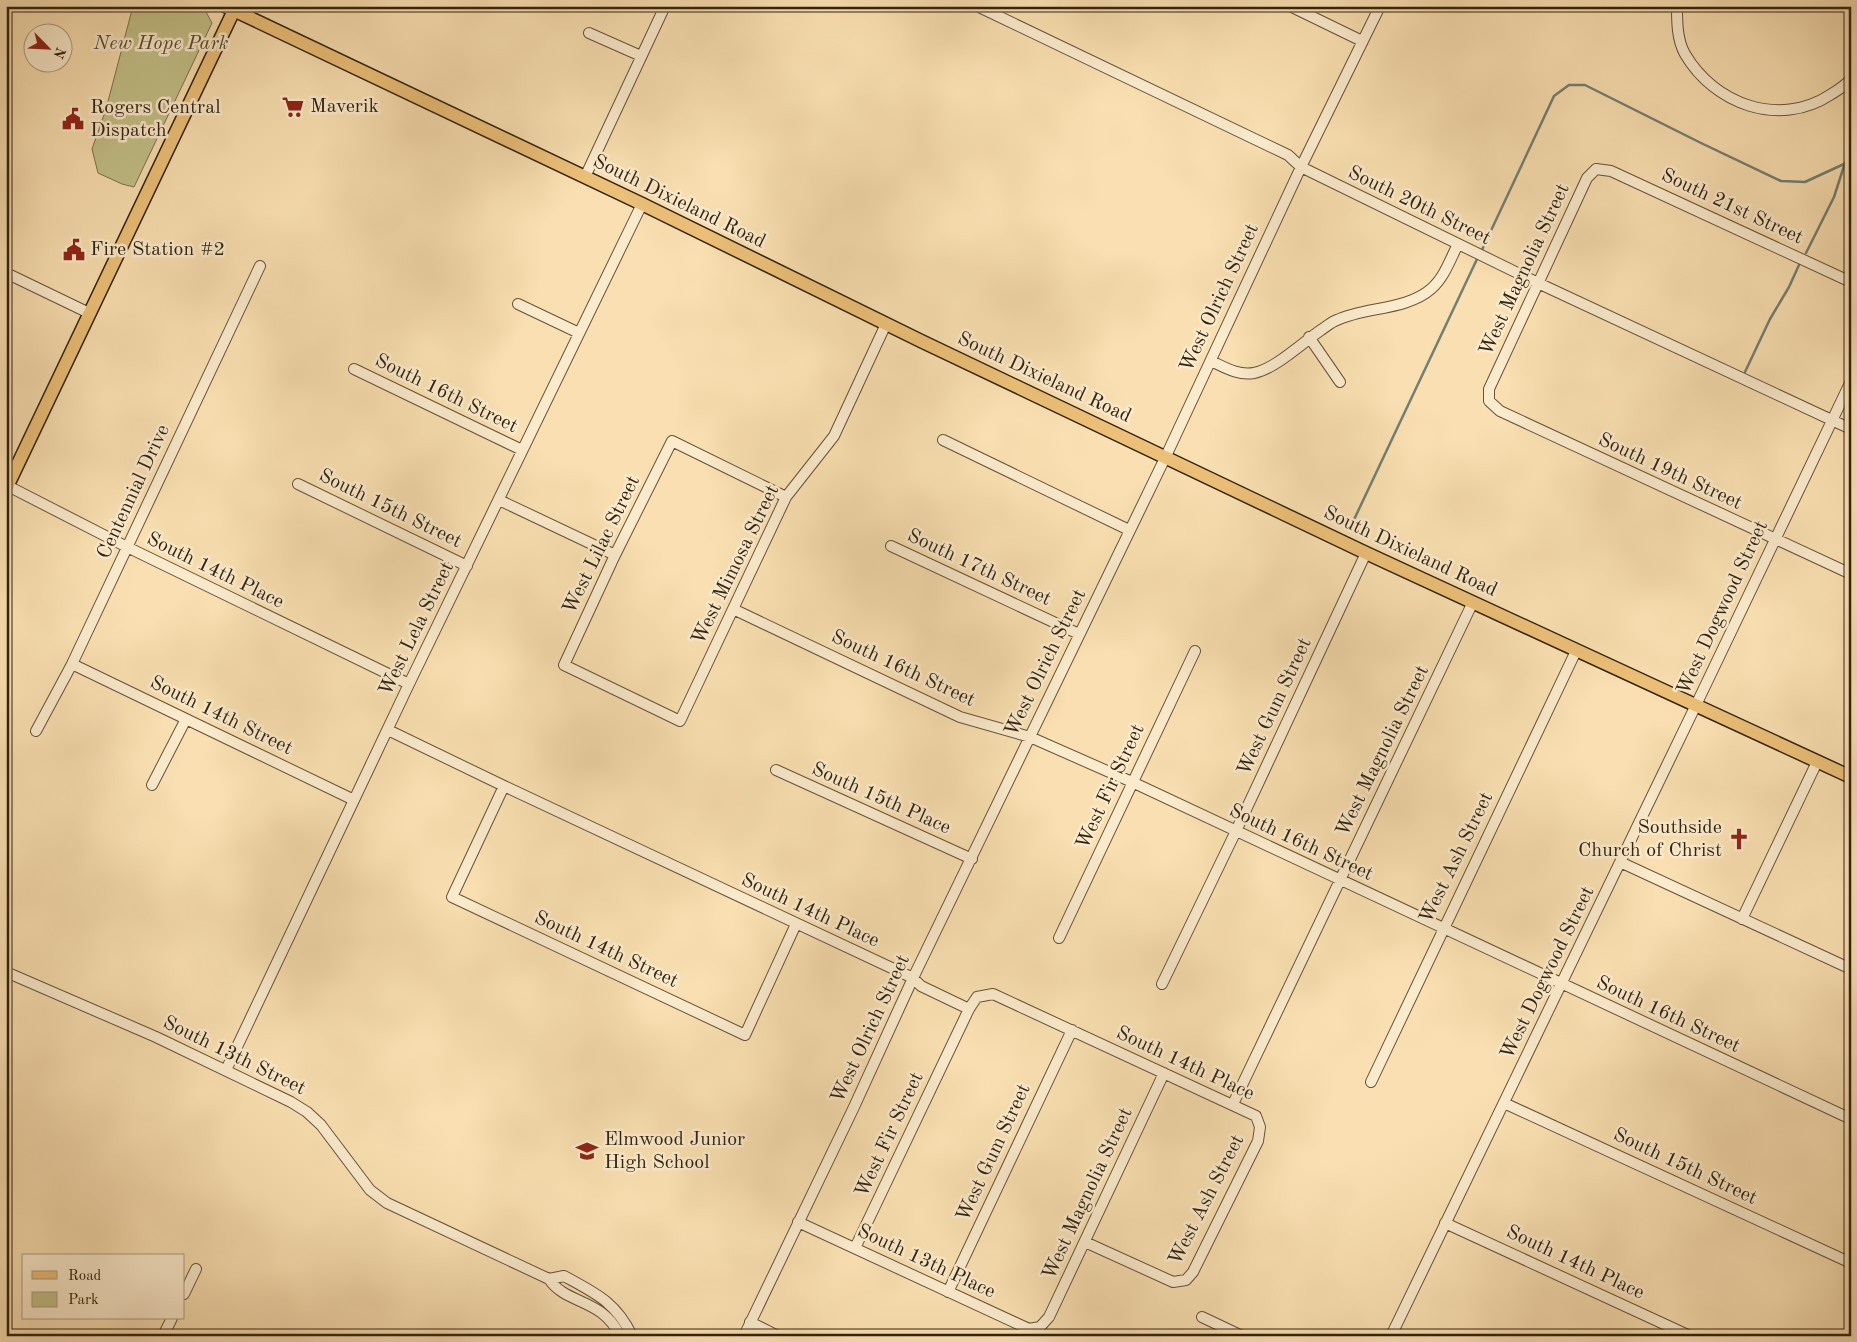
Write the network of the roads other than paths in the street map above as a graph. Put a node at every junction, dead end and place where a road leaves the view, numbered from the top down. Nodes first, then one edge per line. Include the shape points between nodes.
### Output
1 (665, 6) edge
2 (977, 6) edge
3 (1290, 6) edge
4 (1380, 6) edge
5 (1677, 6) edge
6 (231, 8) edge
7 (589, 33) dead end
8 (1362, 41) junction
9 (640, 56) junction
10 (1851, 79) edge
11 (1301, 167) junction
12 (1596, 169) joint
13 (585, 177) junction
14 (642, 204) junction
15 (1458, 244) junction
16 (260, 266) dead end
17 (6, 273) edge
18 (1851, 282) edge
19 (1538, 283) junction
20 (518, 304) dead end
21 (89, 313) junction
22 (886, 324) junction
23 (579, 333) junction
24 (1309, 337) junction
25 (1211, 361) junction
26 (354, 369) dead end
27 (1851, 380) edge
28 (1340, 382) dead end
29 (1489, 389) joint
30 (1832, 420) junction
31 (1851, 428) edge
32 (944, 440) dead end
33 (522, 450) junction
34 (1166, 456) junction
35 (298, 484) dead end
36 (7, 487) edge
37 (786, 497) junction
38 (499, 500) junction
39 (1130, 530) junction
40 (1775, 540) junction
41 (891, 546) dead end
42 (127, 547) junction
43 (1366, 553) junction
44 (615, 555) junction
45 (467, 566) junction
46 (1851, 574) edge
47 (1473, 602) junction
48 (734, 609) junction
49 (1079, 634) junction
50 (1195, 651) dead end
51 (1576, 651) junction
52 (72, 664) junction
53 (409, 684) junction
54 (1696, 705) junction
55 (186, 719) junction
56 (680, 721) joint
57 (36, 730) dead end
58 (388, 730) junction
59 (1030, 737) junction
60 (1817, 762) junction
61 (776, 770) dead end
62 (1851, 777) edge
63 (1132, 782) junction
64 (152, 785) dead end
65 (504, 786) junction
66 (354, 800) junction
67 (1236, 832) junction
68 (972, 859) junction
69 (1620, 862) junction
70 (1340, 880) junction
71 (1742, 919) junction
72 (796, 924) junction
73 (1442, 928) junction
74 (1059, 938) dead end
75 (1851, 969) edge
76 (6, 972) edge
77 (913, 978) junction
78 (1162, 984) dead end
79 (1562, 984) junction
80 (969, 1009) junction
81 (1072, 1030) junction
82 (226, 1070) junction
83 (1164, 1073) junction
84 (1371, 1082) dead end
85 (1504, 1103) junction
86 (1233, 1104) junction
87 (1851, 1118) edge
88 (1260, 1127) joint
89 (798, 1222) junction
90 (1445, 1223) junction
91 (1084, 1242) junction
92 (855, 1248) junction
93 (1851, 1263) edge
94 (196, 1269) dead end
95 (549, 1279) junction
96 (185, 1292) edge
97 (948, 1292) junction
98 (1202, 1317) dead end
99 (171, 1320) edge
100 (750, 1322) junction
101 (1040, 1327) joint
102 (164, 1336) edge
103 (620, 1336) edge
104 (632, 1336) edge
105 (744, 1336) edge
106 (778, 1336) edge
107 (1242, 1336) edge
108 (1392, 1336) edge
109 (1690, 1336) edge

1 - 9 street
2 - 11 street, South 20th Street via 1289,156
3 - 8 street
4 - 8 street, West Olrich Street
5 - 10 street via 1677,27 1684,53 1701,76 1718,91 1740,102 1760,109 1792,110 1819,103
6 - 13 main road, South Dixieland Road
6 - 21 main road
7 - 9 street
8 - 11 street, West Olrich Street
9 - 13 street
11 - 15 street, South 20th Street
11 - 25 street, West Olrich Street
12 - 18 street, South 21st Street via 1611,171
12 - 19 street, West Magnolia Street via 1587,178
13 - 14 main road, South Dixieland Road
14 - 22 main road, South Dixieland Road
14 - 23 street, West Lela Street
15 - 19 street, South 20th Street
15 - 24 street via 1442,278 1430,290 1401,303 1335,320
16 - 42 street, Centennial Drive
17 - 21 street
19 - 29 street, West Magnolia Street
19 - 30 street, South 20th Street
20 - 23 street
21 - 36 main road
22 - 34 main road, South Dixieland Road
22 - 37 street, West Mimosa Street via 834,436
23 - 33 street, West Lela Street
24 - 25 street via 1270,368 1253,373 1236,373
24 - 28 street
25 - 34 street, West Olrich Street
26 - 33 street, South 16th Street
27 - 30 street, West Dogwood Street
29 - 40 street, South 19th Street via 1489,401 1500,412
30 - 31 street, South 20th Street
30 - 40 street, West Dogwood Street
32 - 39 street
33 - 38 street, West Lela Street
34 - 39 street, West Olrich Street
34 - 43 main road, South Dixieland Road
35 - 45 street, South 15th Street
36 - 42 street, South 14th Place
37 - 44 street, West Lilac Street via 672,441
37 - 48 street, West Mimosa Street
38 - 44 street
38 - 45 street, West Lela Street
39 - 49 street, West Olrich Street
40 - 46 street, South 19th Street
40 - 54 street, West Dogwood Street
41 - 49 street, South 17th Street
42 - 52 street, Centennial Drive
42 - 53 street, South 14th Place
43 - 47 main road, South Dixieland Road
43 - 67 street, West Gum Street
44 - 56 street, West Lilac Street via 564,665
45 - 53 street, West Lela Street
47 - 51 main road, South Dixieland Road
47 - 70 street, West Magnolia Street
48 - 56 street, West Mimosa Street
48 - 59 street, South 16th Street via 960,717
49 - 59 street, West Olrich Street
50 - 63 street, West Fir Street
51 - 54 main road, South Dixieland Road
51 - 73 street, West Ash Street
52 - 55 street, South 14th Street
52 - 57 street, Centennial Drive
53 - 58 street, West Lela Street
54 - 60 main road, South Dixieland Road
54 - 69 street, West Dogwood Street
55 - 64 street
55 - 66 street, South 14th Street
58 - 65 street, South 14th Place
58 - 66 street, West Lela Street
59 - 63 street, South 16th Street
59 - 68 street, West Olrich Street
60 - 62 main road, South Dixieland Road
60 - 71 street
61 - 68 street, South 15th Place
63 - 67 street, South 16th Street
63 - 74 street, West Fir Street
65 - 72 street, South 14th Place
65 - 72 street, South 14th Street via 452,897 745,1035
66 - 82 street, West Lela Street
67 - 70 street, South 16th Street
67 - 78 street, West Gum Street
68 - 77 street, West Olrich Street
69 - 71 street
69 - 79 street, West Dogwood Street
70 - 73 street, South 16th Street
70 - 86 street, West Magnolia Street
71 - 75 street
72 - 77 street, South 14th Place
73 - 79 street, South 16th Street
73 - 84 street, West Ash Street
76 - 82 street, South 13th Street
77 - 80 street, South 14th Place via 921,986
77 - 89 street, West Olrich Street
79 - 85 street, West Dogwood Street
79 - 87 street, South 16th Street
80 - 81 street, South 14th Place via 977,997 993,994
80 - 92 street, West Fir Street
81 - 83 street, South 14th Place
81 - 97 street, West Gum Street
82 - 95 street, South 13th Street via 307,1112 338,1146 370,1190 387,1203
83 - 86 street, South 14th Place
83 - 91 street, West Magnolia Street
85 - 90 street, West Dogwood Street
85 - 93 street, South 15th Street
86 - 88 street, South 14th Place via 1256,1116
88 - 91 street, West Ash Street via 1258,1140 1193,1272 1186,1280 1177,1283
89 - 92 street, South 13th Place
89 - 100 street, West Olrich Street
90 - 108 street, West Dogwood Street
90 - 109 street, South 14th Place
91 - 101 street, West Magnolia Street via 1050,1317
92 - 97 street, South 13th Place
94 - 96 street
95 - 103 street, South 13th Street via 555,1288 596,1307 612,1322
95 - 104 street, South 13th Street via 564,1276 599,1295 624,1320
97 - 101 street, South 13th Place via 1029,1329
98 - 107 street
99 - 102 street
100 - 105 street, West Olrich Street
100 - 106 street

